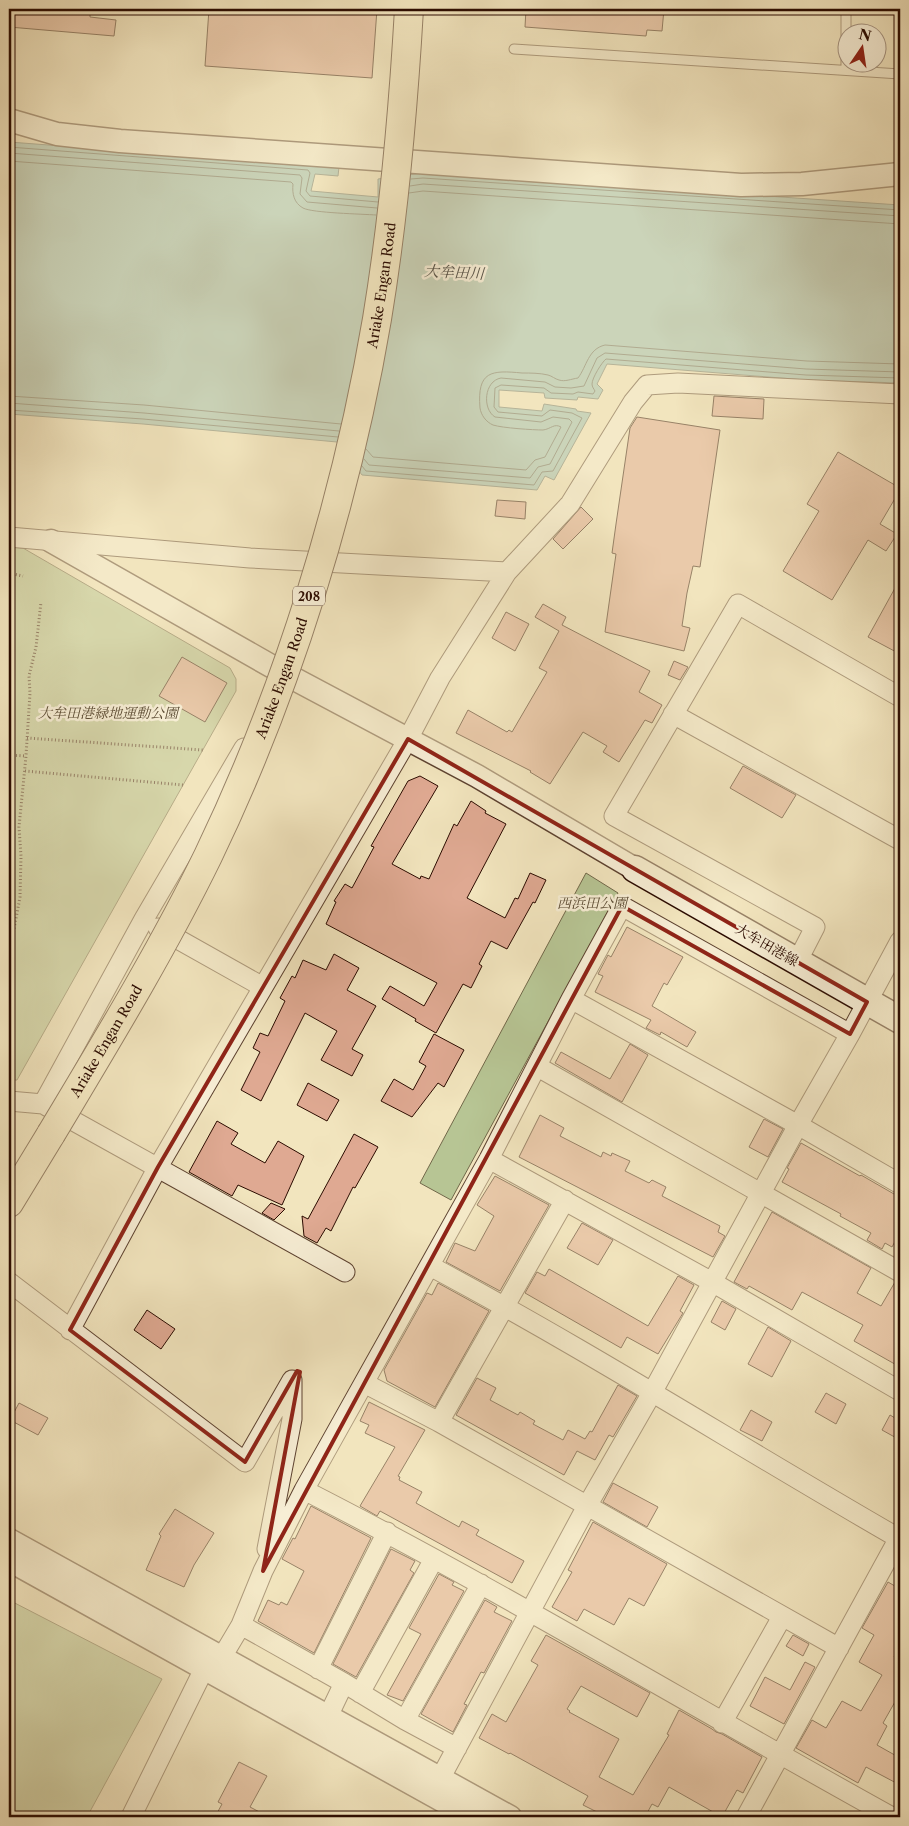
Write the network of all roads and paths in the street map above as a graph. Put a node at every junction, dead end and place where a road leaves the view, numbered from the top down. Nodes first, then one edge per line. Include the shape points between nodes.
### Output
1 (409, 9) edge
2 (846, 9) edge
3 (846, 22) edge
4 (514, 49) dead end
5 (836, 68) edge
6 (878, 72) edge
7 (900, 74) edge
8 (9, 120) edge
9 (900, 174) edge
10 (900, 394) edge
11 (9, 537) edge
12 (51, 541) junction
13 (507, 572) junction
14 (9, 573) edge
15 (23, 576) dead end
16 (41, 602) dead end
17 (287, 675) junction
18 (900, 697) edge
19 (672, 714) junction
20 (27, 738) junction
21 (408, 739) junction
22 (203, 750) dead end
23 (9, 755) edge
24 (26, 756) junction
25 (25, 771) junction
26 (183, 785) dead end
27 (900, 840) edge
28 (635, 869) joint
29 (144, 919) junction
30 (900, 941) edge
31 (9, 956) edge
32 (796, 962) junction
33 (263, 987) junction
34 (571, 999) junction
35 (867, 1002) junction
36 (9, 1006) edge
37 (9, 1011) edge
38 (900, 1020) edge
39 (850, 1034) junction
40 (538, 1067) junction
41 (9, 1101) edge
42 (44, 1104) junction
43 (798, 1125) junction
44 (489, 1158) junction
45 (158, 1167) junction
46 (900, 1184) edge
47 (762, 1192) junction
48 (565, 1200) junction
49 (9, 1203) edge
50 (430, 1266) junction
51 (344, 1272) dead end
52 (900, 1272) edge
53 (9, 1282) edge
54 (712, 1282) junction
55 (506, 1306) junction
56 (70, 1330) junction
57 (364, 1383) junction
58 (652, 1391) junction
59 (900, 1391) edge
60 (439, 1422) junction
61 (304, 1490) junction
62 (587, 1506) junction
63 (388, 1532) junction
64 (900, 1538) edge
65 (9, 1540) edge
66 (434, 1559) junction
67 (9, 1560) edge
68 (262, 1571) junction
69 (481, 1584) junction
70 (530, 1611) junction
71 (782, 1616) junction
72 (241, 1625) junction
73 (839, 1648) junction
74 (213, 1663) junction
75 (318, 1669) junction
76 (344, 1683) junction
77 (360, 1693) junction
78 (405, 1720) junction
79 (722, 1723) junction
80 (324, 1724) junction
81 (457, 1748) junction
82 (780, 1755) junction
83 (436, 1787) junction
84 (131, 1817) edge
85 (472, 1817) edge
86 (510, 1817) edge
87 (746, 1817) edge
88 (892, 1817) edge

1 - 49 highway, Ariake Engan Road / 208, bridge via 404,102 376,321 345,467 297,633 252,757 208,856 148,972
2 - 3 lane
4 - 5 lane
6 - 7 lane
8 - 9 street via 57,134 120,141 741,185 802,184
10 - 13 street via 678,383 647,385 633,402 570,504
11 - 12 street
12 - 13 street via 250,558
12 - 17 street
13 - 21 street via 440,678
14 - 15 path
16 - 20 path via 30,676
17 - 21 street
17 - 29 street
18 - 19 street via 738,604
19 - 27 street
19 - 32 street via 614,816 815,927
20 - 22 path
20 - 24 path
21 - 28 street via 478,776
21 - 33 street
23 - 24 path
24 - 25 path
25 - 26 path
25 - 31 path via 19,828 20,897
28 - 32 main road, 大牟田港線
29 - 33 street
29 - 42 street
30 - 35 street
32 - 35 main road, 大牟田港線
33 - 45 street
34 - 39 street via 622,906
34 - 40 street
34 - 43 street
35 - 38 main road, 大牟田港線
35 - 39 street
36 - 37 path
39 - 43 street
40 - 44 street
40 - 47 street
41 - 42 street
42 - 45 street
43 - 46 street
43 - 47 street
44 - 48 street
44 - 50 street
45 - 51 street
45 - 56 street
47 - 52 street
47 - 54 street
48 - 54 street
48 - 55 street
50 - 55 street
50 - 57 street
53 - 56 street
54 - 58 street
54 - 59 street
55 - 58 street
55 - 60 street
56 - 68 street via 245,1462 292,1380 292,1419
57 - 60 street
57 - 61 street
58 - 62 street
58 - 64 street
60 - 62 street
61 - 63 street
61 - 68 street
62 - 70 street
62 - 71 street
63 - 66 street
63 - 75 street
64 - 73 street
65 - 74 street
66 - 69 street
66 - 77 street
67 - 74 street
68 - 72 street
69 - 70 street
69 - 78 street
70 - 79 street
70 - 81 street
71 - 73 street
71 - 79 street
72 - 74 street
72 - 75 street
73 - 82 street
74 - 80 street
74 - 84 street
75 - 76 street
76 - 77 street
76 - 80 street
77 - 78 street
78 - 81 street
79 - 82 street
80 - 83 street
81 - 83 street
82 - 87 street
82 - 88 street
83 - 85 street
83 - 86 street

